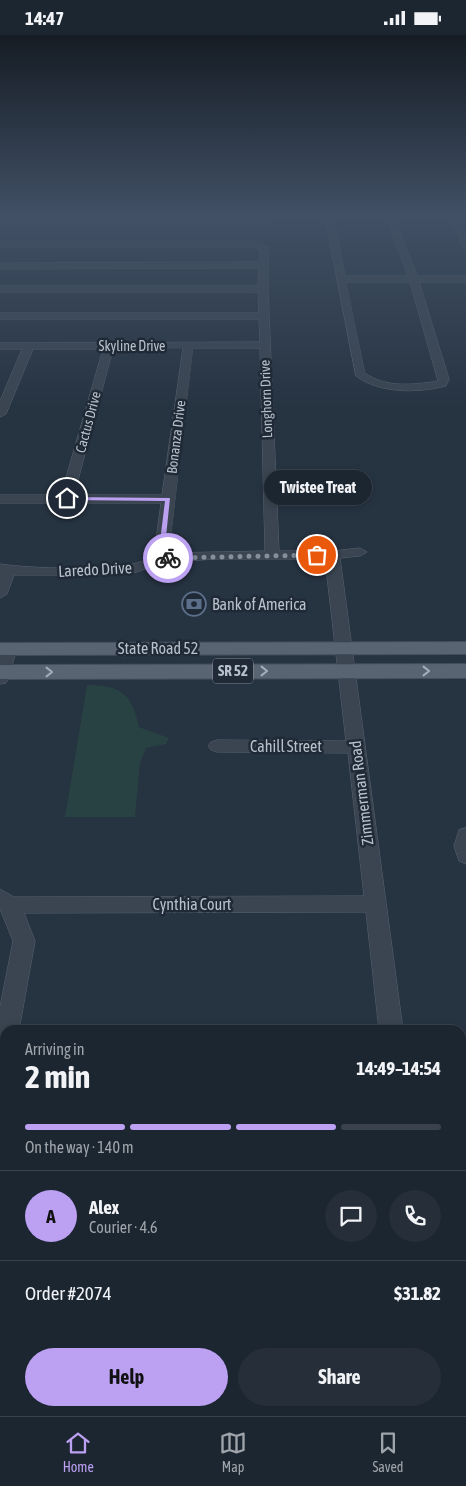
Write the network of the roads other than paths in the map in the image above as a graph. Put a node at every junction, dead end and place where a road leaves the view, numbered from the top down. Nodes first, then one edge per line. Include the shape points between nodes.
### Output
1 (263, 280) edge
2 (342, 280) edge
3 (414, 280) edge
4 (0, 289) edge
5 (263, 289) junction
6 (0, 316) edge
7 (264, 316) junction
8 (0, 345) edge
9 (29, 345) junction
10 (109, 345) junction
11 (264, 345) junction
12 (188, 346) junction
13 (1, 406) edge
14 (67, 498) junction
15 (0, 499) edge
16 (168, 499) junction
17 (360, 552) dead end
18 (272, 555) junction
19 (332, 555) junction
20 (161, 558) junction
21 (4, 568) edge
22 (0, 594) edge
23 (344, 647) junction
24 (466, 648) edge
25 (4, 649) edge
26 (348, 671) junction
27 (466, 671) edge
28 (1, 675) edge
29 (217, 746) dead end
30 (355, 747) junction
31 (466, 835) edge
32 (466, 856) edge
33 (5, 901) edge
34 (374, 904) junction
35 (8, 1025) edge
36 (389, 1025) edge

1 - 5 street, Longhorn Drive
2 - 3 street via 360,374 367,382 442,384 444,379
4 - 5 street
5 - 7 street, Longhorn Drive
6 - 7 street
7 - 11 street, Longhorn Drive
8 - 9 street, Skyline Drive
9 - 10 street, Skyline Drive
9 - 13 street
10 - 12 street, Skyline Drive
10 - 14 street, Cactus Drive
11 - 12 street, Skyline Drive
11 - 18 street, Longhorn Drive
12 - 16 street, Bonanza Drive
14 - 15 street
14 - 16 street
16 - 20 street, Bonanza Drive
17 - 19 street, Laredo Drive
18 - 19 street, Laredo Drive
18 - 20 street, Laredo Drive
19 - 23 street, Zimmerman Road
20 - 21 street, Laredo Drive via 137,568 108,571 19,571
21 - 22 street, Laredo Drive
23 - 24 main road, State Road 52 / SR 52
23 - 25 main road, State Road 52 / SR 52
23 - 26 street, Zimmerman Road
25 - 28 street
26 -> 27 main road, State Road 52 / SR 52
28 -> 26 main road, State Road 52 / SR 52
26 - 30 street, Zimmerman Road
29 - 30 street, Cahill Street
30 - 34 street, Zimmerman Road
31 - 32 street
33 - 34 street, Cynthia Court
33 - 35 street via 24,941
34 - 36 street, Zimmerman Road

